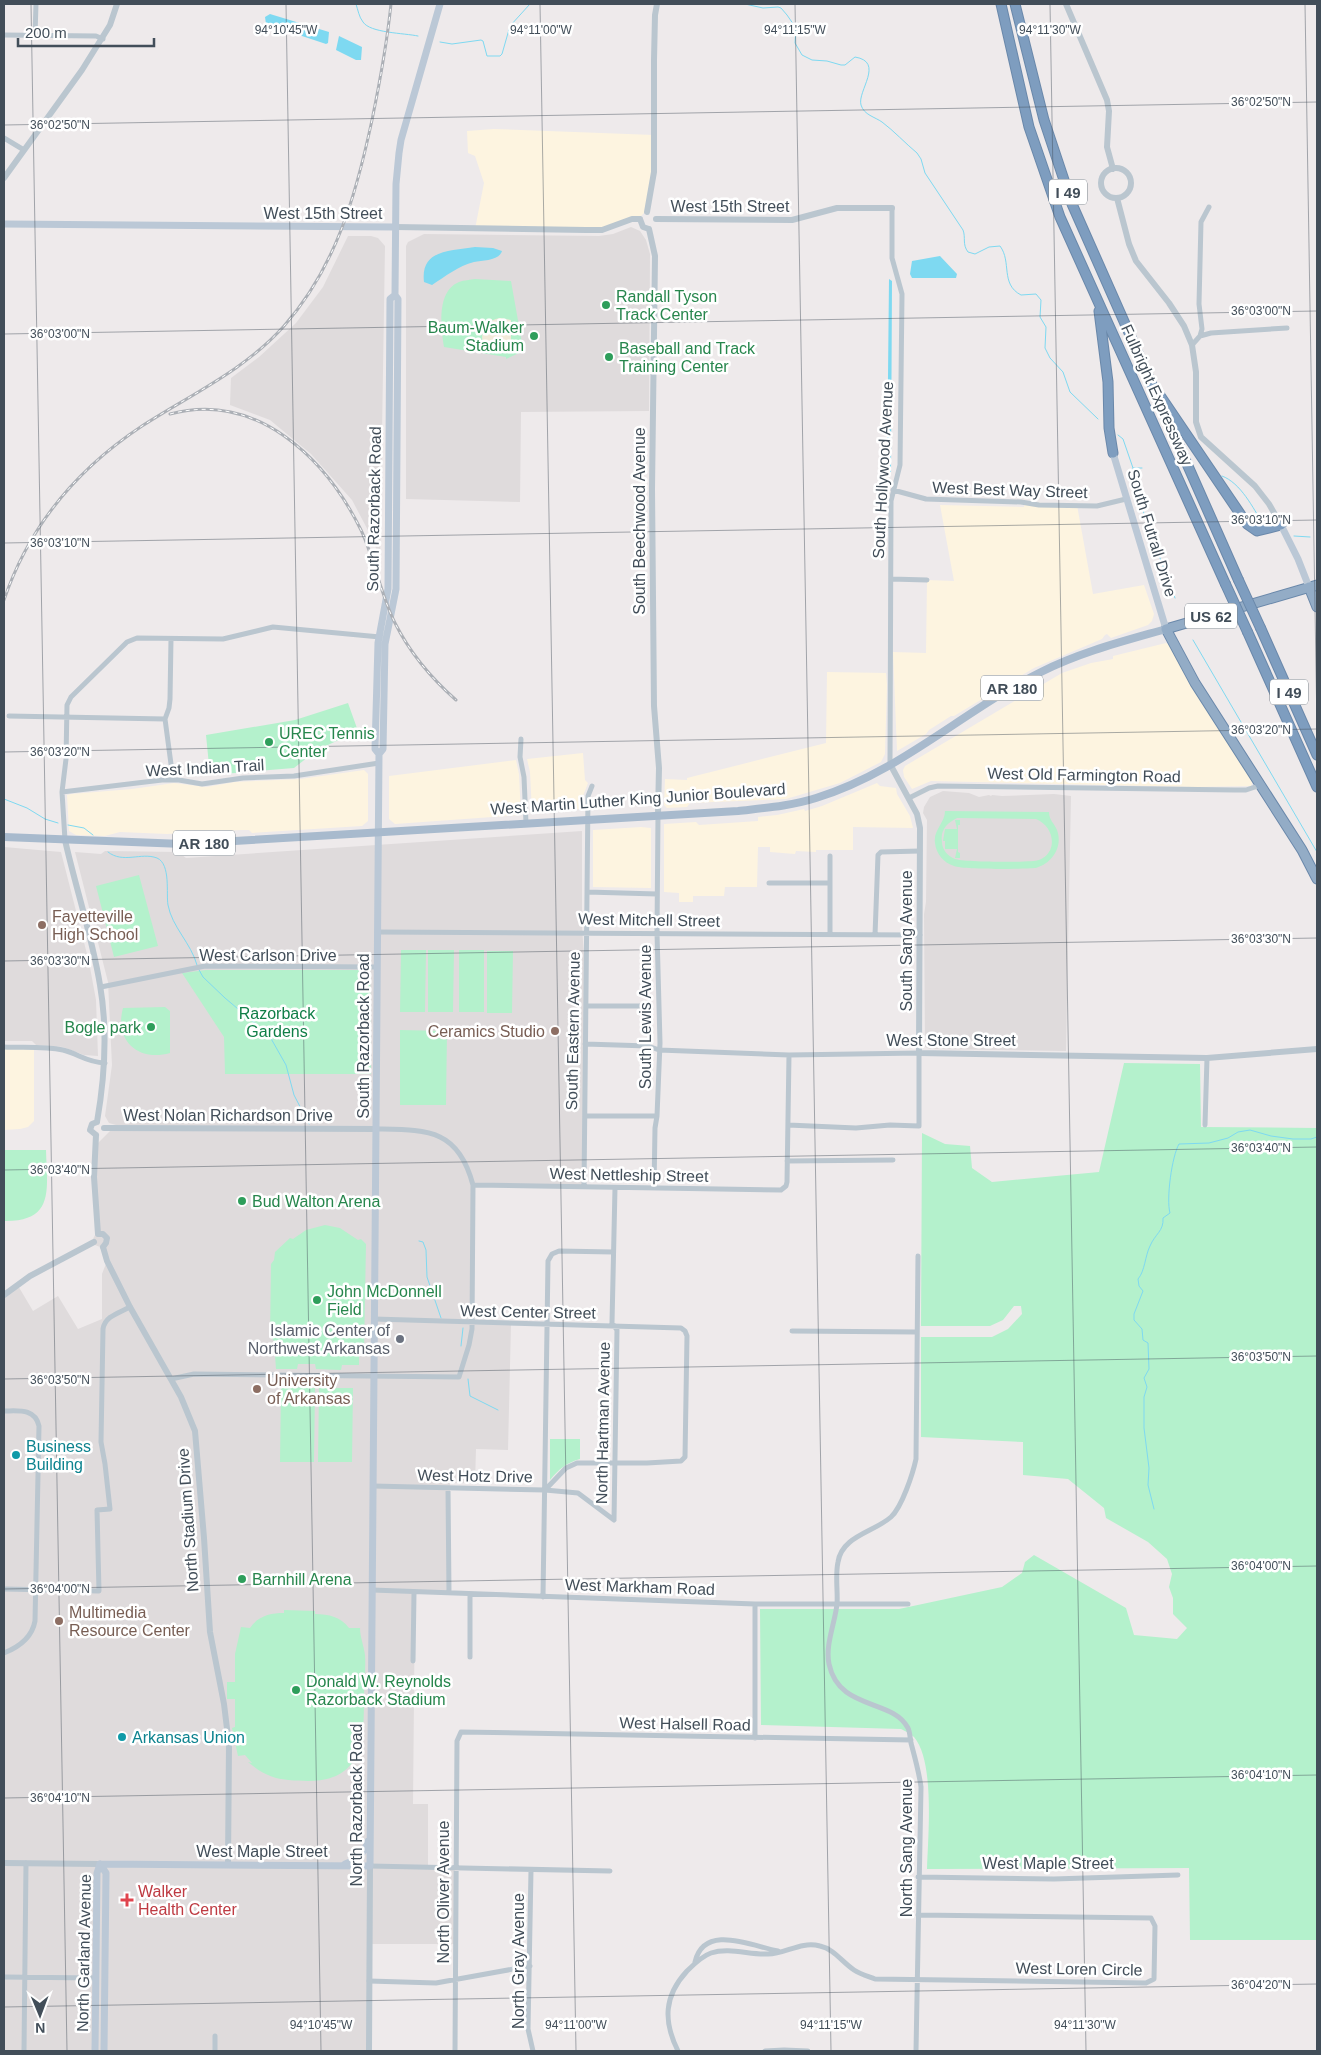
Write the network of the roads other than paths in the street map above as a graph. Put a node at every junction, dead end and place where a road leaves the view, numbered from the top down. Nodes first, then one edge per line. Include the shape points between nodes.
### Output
1 (36, 4) edge
2 (117, 4) edge
3 (440, 4) edge
4 (657, 4) edge
5 (1001, 4) edge
6 (1015, 4) edge
7 (1066, 4) edge
8 (4, 35) edge
9 (35, 35) junction
10 (103, 38) junction
11 (4, 138) edge
12 (24, 150) junction
13 (1113, 169) junction
14 (4, 178) edge
15 (1116, 198) junction
16 (1209, 207) dead end
17 (892, 208) joint
18 (647, 212) junction
19 (640, 219) junction
20 (656, 220) junction
21 (4, 224) edge
22 (395, 227) junction
23 (650, 229) junction
24 (1098, 300) junction
25 (1287, 328) dead end
26 (1200, 336) junction
27 (1192, 345) junction
28 (1145, 373) junction
29 (1113, 453) joint
30 (893, 490) junction
31 (1126, 499) junction
32 (1281, 525) junction
33 (891, 579) junction
34 (927, 580) dead end
35 (1313, 586) edge
36 (1317, 607) edge
37 (1166, 629) junction
38 (383, 638) junction
39 (171, 639) junction
40 (9, 716) dead end
41 (67, 717) junction
42 (165, 719) junction
43 (522, 739) dead end
44 (1317, 755) edge
45 (379, 763) junction
46 (890, 764) junction
47 (172, 780) junction
48 (1261, 785) junction
49 (592, 786) dead end
50 (1317, 787) edge
51 (62, 792) junction
52 (909, 798) junction
53 (658, 814) junction
54 (588, 819) junction
55 (526, 823) junction
56 (378, 832) junction
57 (4, 837) edge
58 (65, 840) junction
59 (920, 851) junction
60 (830, 856) dead end
61 (1317, 879) edge
62 (769, 883) dead end
63 (830, 884) junction
64 (587, 892) junction
65 (657, 894) junction
66 (377, 932) junction
67 (587, 932) junction
68 (657, 933) junction
69 (830, 934) junction
70 (875, 934) junction
71 (920, 935) junction
72 (377, 967) junction
73 (101, 987) junction
74 (586, 1006) junction
75 (643, 1006) dead end
76 (585, 1044) junction
77 (4, 1048) edge
78 (1317, 1049) edge
79 (658, 1050) junction
80 (920, 1053) junction
81 (789, 1055) junction
82 (1207, 1058) junction
83 (105, 1063) junction
84 (585, 1116) junction
85 (657, 1116) junction
86 (97, 1122) junction
87 (788, 1125) junction
88 (1205, 1125) dead end
89 (104, 1128) junction
90 (376, 1129) junction
91 (96, 1135) junction
92 (893, 1160) dead end
93 (787, 1161) junction
94 (473, 1185) junction
95 (584, 1187) junction
96 (615, 1188) junction
97 (654, 1188) junction
98 (98, 1234) junction
99 (94, 1242) junction
100 (103, 1246) junction
101 (613, 1252) junction
102 (918, 1256) dead end
103 (4, 1295) edge
104 (130, 1308) junction
105 (374, 1319) junction
106 (472, 1323) junction
107 (547, 1324) junction
108 (615, 1326) junction
109 (792, 1331) dead end
110 (916, 1332) junction
111 (373, 1376) junction
112 (171, 1379) junction
113 (4, 1411) edge
114 (685, 1457) joint
115 (614, 1463) junction
116 (373, 1486) junction
117 (448, 1488) junction
118 (545, 1490) junction
119 (4, 1589) edge
120 (37, 1590) junction
121 (372, 1590) junction
122 (414, 1592) junction
123 (449, 1593) junction
124 (470, 1594) junction
125 (543, 1596) junction
126 (755, 1604) junction
127 (908, 1604) dead end
128 (837, 1605) junction
129 (4, 1652) edge
130 (470, 1657) dead end
131 (413, 1661) dead end
132 (459, 1734) joint
133 (755, 1738) junction
134 (911, 1740) junction
135 (370, 1834) junction
136 (4, 1862) edge
137 (26, 1863) junction
138 (100, 1864) junction
139 (228, 1864) junction
140 (342, 1865) junction
141 (370, 1866) junction
142 (455, 1868) junction
143 (531, 1870) junction
144 (610, 1872) dead end
145 (1178, 1875) dead end
146 (918, 1877) junction
147 (918, 1914) junction
148 (778, 1952) junction
149 (695, 1963) junction
150 (530, 1966) junction
151 (4, 1977) edge
152 (25, 1978) junction
153 (95, 1978) junction
154 (916, 1980) junction
155 (455, 1981) junction
156 (369, 1982) junction
157 (215, 2036) dead end
158 (24, 2051) edge
159 (95, 2051) edge
160 (104, 2051) edge
161 (215, 2051) edge
162 (369, 2051) edge
163 (455, 2051) edge
164 (533, 2051) edge
165 (678, 2051) edge
166 (765, 2051) edge
167 (796, 2051) edge
168 (808, 2051) edge
169 (916, 2051) edge

1 - 9 street
2 - 10 street
3 - 22 main road, South Razorback Road via 401,140 396,170
4 - 18 street via 654,15 654,172
5 - 24 highway, Fulbright Expressway / I 49 via 1030,127 1060,217
6 - 28 highway, Fulbright Expressway / I 49 via 1044,120 1072,204
7 - 13 street via 1107,100 1108,147
8 - 9 street
9 - 10 street
10 - 12 street
11 - 12 street
12 - 14 street
13 - 15 street via 1102,177 1101,187 1106,194
13 - 15 street via 1126,173 1130,182 1128,192
15 - 27 street via 1136,261 1170,302
16 - 26 street via 1201,222
17 - 20 street, West 15th Street via 837,208 792,220
17 - 30 street, South Hollywood Avenue via 892,258 902,294 900,465
18 - 19 street
18 - 20 street via 654,214
19 - 22 street, West 15th Street via 594,230
19 - 23 street via 643,227
20 - 23 street
21 - 22 main road, West 15th Street
22 - 38 main road, South Razorback Road via 394,295 390,299 388,594
23 - 53 street, South Beechwood Avenue via 655,256 652,489
24 - 29 highway
24 - 50 highway, Fulbright Expressway / I 49, bridge
25 - 26 street
26 - 27 street
27 - 32 street via 1196,372 1196,422 1201,438 1255,486
28 - 32 highway via 1247,524 1260,531
28 - 44 highway, Fulbright Expressway / I 49, bridge
29 - 31 main road, South Futrall Drive
30 - 31 street, West Best Way Street via 926,499 1039,505 1097,506
30 - 33 street, South Hollywood Avenue
31 - 37 main road, South Futrall Drive
32 - 35 main road
33 - 34 street
33 - 46 street, South Hollywood Avenue
35 - 36 highway
35 - 37 highway, West Martin Luther King Junior Boulevard / US 62
37 - 46 main road, West Martin Luther King Junior Boulevard / AR 180 via 1085,653 1040,672
37 - 48 highway, South Futrall Drive / US 62 via 1195,683
38 - 39 street via 268,627 223,639
38 - 45 main road, South Razorback Road via 375,748
39 - 41 street via 137,638 127,642 71,697
39 - 42 street via 170,699
40 - 41 street
41 - 42 street
41 - 51 street
42 - 47 street
43 - 55 street via 520,757
45 - 47 street, West Indian Trail via 294,776 202,784
45 - 56 main road, South Razorback Road
46 - 52 street, South Sang Avenue
46 - 53 main road, West Martin Luther King Junior Boulevard / AR 180 via 832,792 793,804 748,810
47 - 51 street, West Indian Trail
48 - 52 street, West Old Farmington Road via 1246,790 938,786
48 - 61 highway, South Futrall Drive / US 62
49 - 54 street, South Eastern Avenue via 588,796
51 - 58 street
52 - 59 street, South Sang Avenue via 920,822
53 - 54 main road, West Martin Luther King Junior Boulevard / AR 180
53 - 65 street, South Lewis Avenue
54 - 55 main road, West Martin Luther King Junior Boulevard / AR 180
54 - 64 street, South Eastern Avenue
55 - 56 main road, West Martin Luther King Junior Boulevard / AR 180
56 - 58 main road, West Martin Luther King Junior Boulevard / AR 180 via 183,844
56 - 66 main road, South Razorback Road
57 - 58 main road, West Martin Luther King Junior Boulevard / AR 180
58 - 73 street
59 - 70 street via 881,852 878,855
59 - 71 street, South Sang Avenue
60 - 63 street
62 - 63 street
63 - 69 street
64 - 65 street
64 - 67 street, South Eastern Avenue
65 - 68 street, South Lewis Avenue
66 - 67 street, West Mitchell Street
66 - 72 main road, South Razorback Road
67 - 68 street, West Mitchell Street
67 - 74 street, South Eastern Avenue
68 - 69 street, West Mitchell Street
68 - 79 street, South Lewis Avenue
69 - 70 street, West Mitchell Street
70 - 71 street, West Mitchell Street
71 - 80 street, South Sang Avenue
72 - 73 street, West Carlson Drive via 203,966
72 - 90 main road, South Razorback Road
73 - 83 street
74 - 75 street
74 - 76 street, South Eastern Avenue
76 - 79 street, West Stone Street via 648,1046
76 - 84 street, South Eastern Avenue
77 - 83 street via 53,1049 84,1060
78 - 82 street, West Stone Street
79 - 81 street, West Stone Street
79 - 85 street, South Lewis Avenue
80 - 81 street, West Stone Street
80 - 82 street, West Stone Street
80 - 87 street, South Sang Avenue via 918,1126
81 - 87 street
82 - 88 street
83 - 86 street
84 - 85 street
84 - 95 street, South Eastern Avenue
85 - 97 street, South Lewis Avenue
86 - 89 street
86 - 91 street via 90,1130
87 - 93 street
89 - 90 street, West Nolan Richardson Drive
89 - 91 street
90 - 94 street, West Nolan Richardson Drive via 417,1130 442,1137 466,1162
90 - 105 main road, South Razorback Road
91 - 98 street via 94,1177
92 - 93 street
93 - 97 street, West Nettleship Street via 787,1182 784,1189 777,1191
94 - 95 street, West Nettleship Street
94 - 106 street, West Nolan Richardson Drive
95 - 96 street, West Nettleship Street
96 - 97 street, West Nettleship Street
96 - 101 street, North Hartman Avenue
98 - 99 street
98 - 100 street via 106,1238
99 - 100 street
99 - 103 street via 21,1281
100 - 104 street, North Stadium Drive
101 - 107 street via 559,1251 552,1254 548,1261
101 - 108 street, North Hartman Avenue via 612,1323
102 - 110 street
104 - 112 street, North Stadium Drive
104 - 120 street via 111,1317 103,1329 101,1442 110,1509 97,1510 99,1591
105 - 106 street, West Center Street
105 - 111 main road, North Razorback Road
106 - 107 street, West Center Street
106 - 111 street, West Nolan Richardson Drive via 459,1378
107 - 108 street, West Center Street
107 - 118 street
108 - 114 street, West Center Street via 681,1328 685,1331
108 - 115 street, North Hartman Avenue
109 - 110 street
110 - 128 street, North Sang Avenue via 914,1470 890,1517 855,1538 842,1552 838,1561
111 - 112 street via 194,1374
111 - 116 main road, North Razorback Road
112 - 139 street, North Stadium Drive via 190,1415 197,1445 210,1632 229,1746
113 - 120 street via 28,1412 35,1416 39,1426
114 - 115 street, West Hotz Drive via 681,1461
115 - 118 street, West Hotz Drive via 573,1464
115 - 118 street, North Hartman Avenue via 614,1520 576,1492
116 - 117 street, West Hotz Drive
116 - 121 main road, North Razorback Road
117 - 118 street, West Hotz Drive
117 - 123 street
118 - 125 street
119 - 120 street
120 - 129 street via 34,1627 22,1644
121 - 122 street, West Markham Road
121 - 135 main road, North Razorback Road
122 - 123 street, West Markham Road
122 - 131 street
123 - 124 street, West Markham Road
124 - 125 street, West Markham Road
124 - 130 street
125 - 126 street, West Markham Road
126 - 128 street, West Markham Road
126 - 133 street
127 - 128 street, West Markham Road
128 - 134 street, North Sang Avenue via 829,1664 839,1685 851,1696 893,1714 909,1729
132 - 133 street, West Halsell Road via 465,1731
132 - 142 street, North Oliver Avenue
133 - 134 street, West Halsell Road
134 - 146 street, North Sang Avenue via 921,1788
135 - 140 main road via 359,1858
135 - 141 main road, North Razorback Road
136 - 137 street, West Maple Street
137 - 138 street, West Maple Street
137 - 152 street
138 - 139 main road, West Maple Street
138 - 153 main road, North Garland Avenue via 97,1873
138 - 160 main road, North Garland Avenue via 106,1873
139 - 140 main road, West Maple Street
140 - 141 main road, West Maple Street
141 - 142 street, West Maple Street
141 - 156 street, North Razorback Road
142 - 143 street, West Maple Street
142 - 155 street, North Oliver Avenue
143 - 144 street, West Maple Street
143 - 150 street, North Gray Avenue
145 - 146 street, West Maple Street via 1054,1879
146 - 147 street, North Sang Avenue
147 - 154 street, North Sang Avenue
147 - 154 street, West Loren Circle via 1147,1918 1153,1920 1155,1926 1155,1976 1146,1984
148 - 149 street, West Loren Circle via 718,1952
148 - 149 street via 746,1942 716,1940 704,1944
148 - 154 street, West Loren Circle via 797,1946 818,1945 828,1948 863,1975 875,1979
149 - 165 street via 677,1983 668,2004 670,2031
150 - 155 street
150 - 164 street, North Gray Avenue via 528,2030
151 - 152 street
152 - 153 street
152 - 158 street
153 - 159 main road, North Garland Avenue
154 - 169 street, North Sang Avenue
155 - 156 street
155 - 163 street, North Oliver Avenue
156 - 162 street, North Razorback Road
157 - 161 street
166 - 167 street
167 - 168 street

